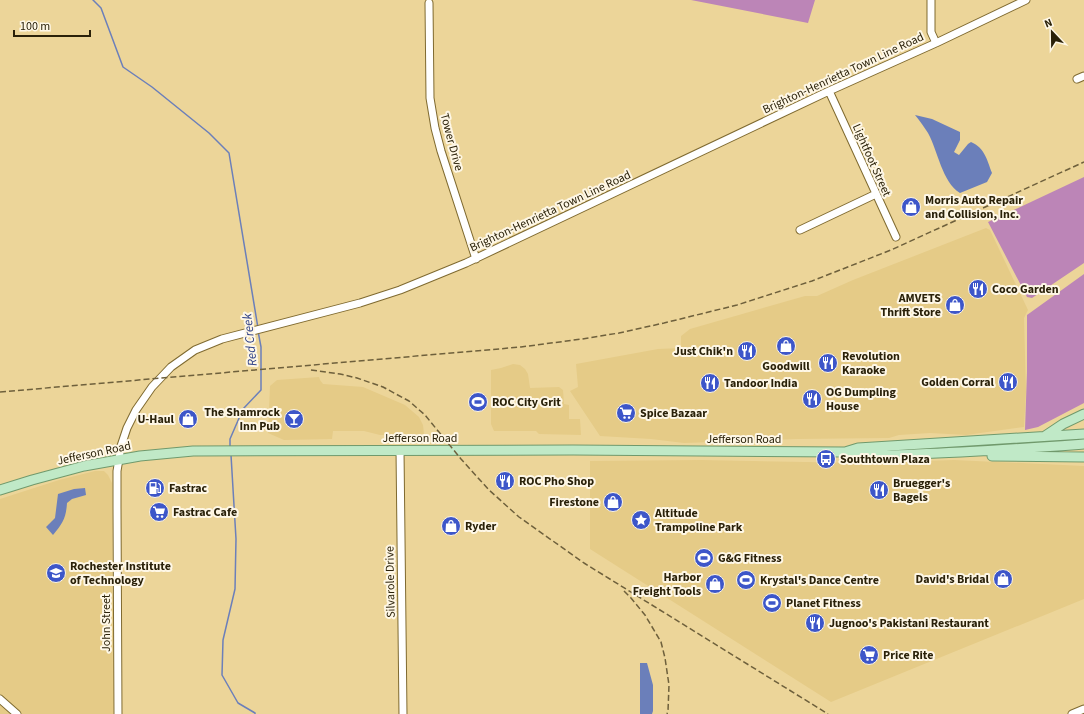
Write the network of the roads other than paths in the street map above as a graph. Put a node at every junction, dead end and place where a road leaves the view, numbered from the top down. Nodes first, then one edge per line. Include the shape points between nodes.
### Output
1 (931, 0) edge
2 (1026, 0) edge
3 (429, 3) dead end
4 (936, 43) junction
5 (829, 91) junction
6 (876, 194) junction
7 (800, 230) dead end
8 (896, 237) dead end
9 (476, 259) junction
10 (1084, 414) edge
11 (1084, 434) edge
12 (1043, 437) junction
13 (1084, 444) edge
14 (400, 450) junction
15 (844, 452) junction
16 (941, 453) junction
17 (1084, 457) edge
18 (119, 459) junction
19 (0, 490) edge
20 (0, 699) edge
21 (1084, 709) edge
22 (17, 714) edge
23 (118, 714) edge
24 (403, 714) edge
25 (1072, 714) edge

1 - 4 street via 931,32
2 - 4 street, Brighton-Henrietta Town Line Road
3 - 9 street, Tower Drive via 430,98 433,118
4 - 5 street, Brighton-Henrietta Town Line Road
5 - 6 street, Lightfoot Street
5 - 9 street, Brighton-Henrietta Town Line Road
6 - 7 street
6 - 8 street, Lightfoot Street
9 - 18 street, Brighton-Henrietta Town Line Road via 380,297 222,339 195,350 171,367 144,397 131,419
10 - 12 main road
11 - 12 main road, Jefferson Road
12 - 15 main road, Jefferson Road via 858,448
13 - 16 main road, Jefferson Road
14 - 15 main road, Jefferson Road
14 - 18 main road, Jefferson Road via 222,450 170,452
14 - 24 street, Silvarole Drive
15 - 16 main road, Jefferson Road via 857,455
16 - 17 main road via 958,456
18 - 19 main road, Jefferson Road via 64,471
18 - 23 street, John Street
20 - 22 street
21 - 25 street

